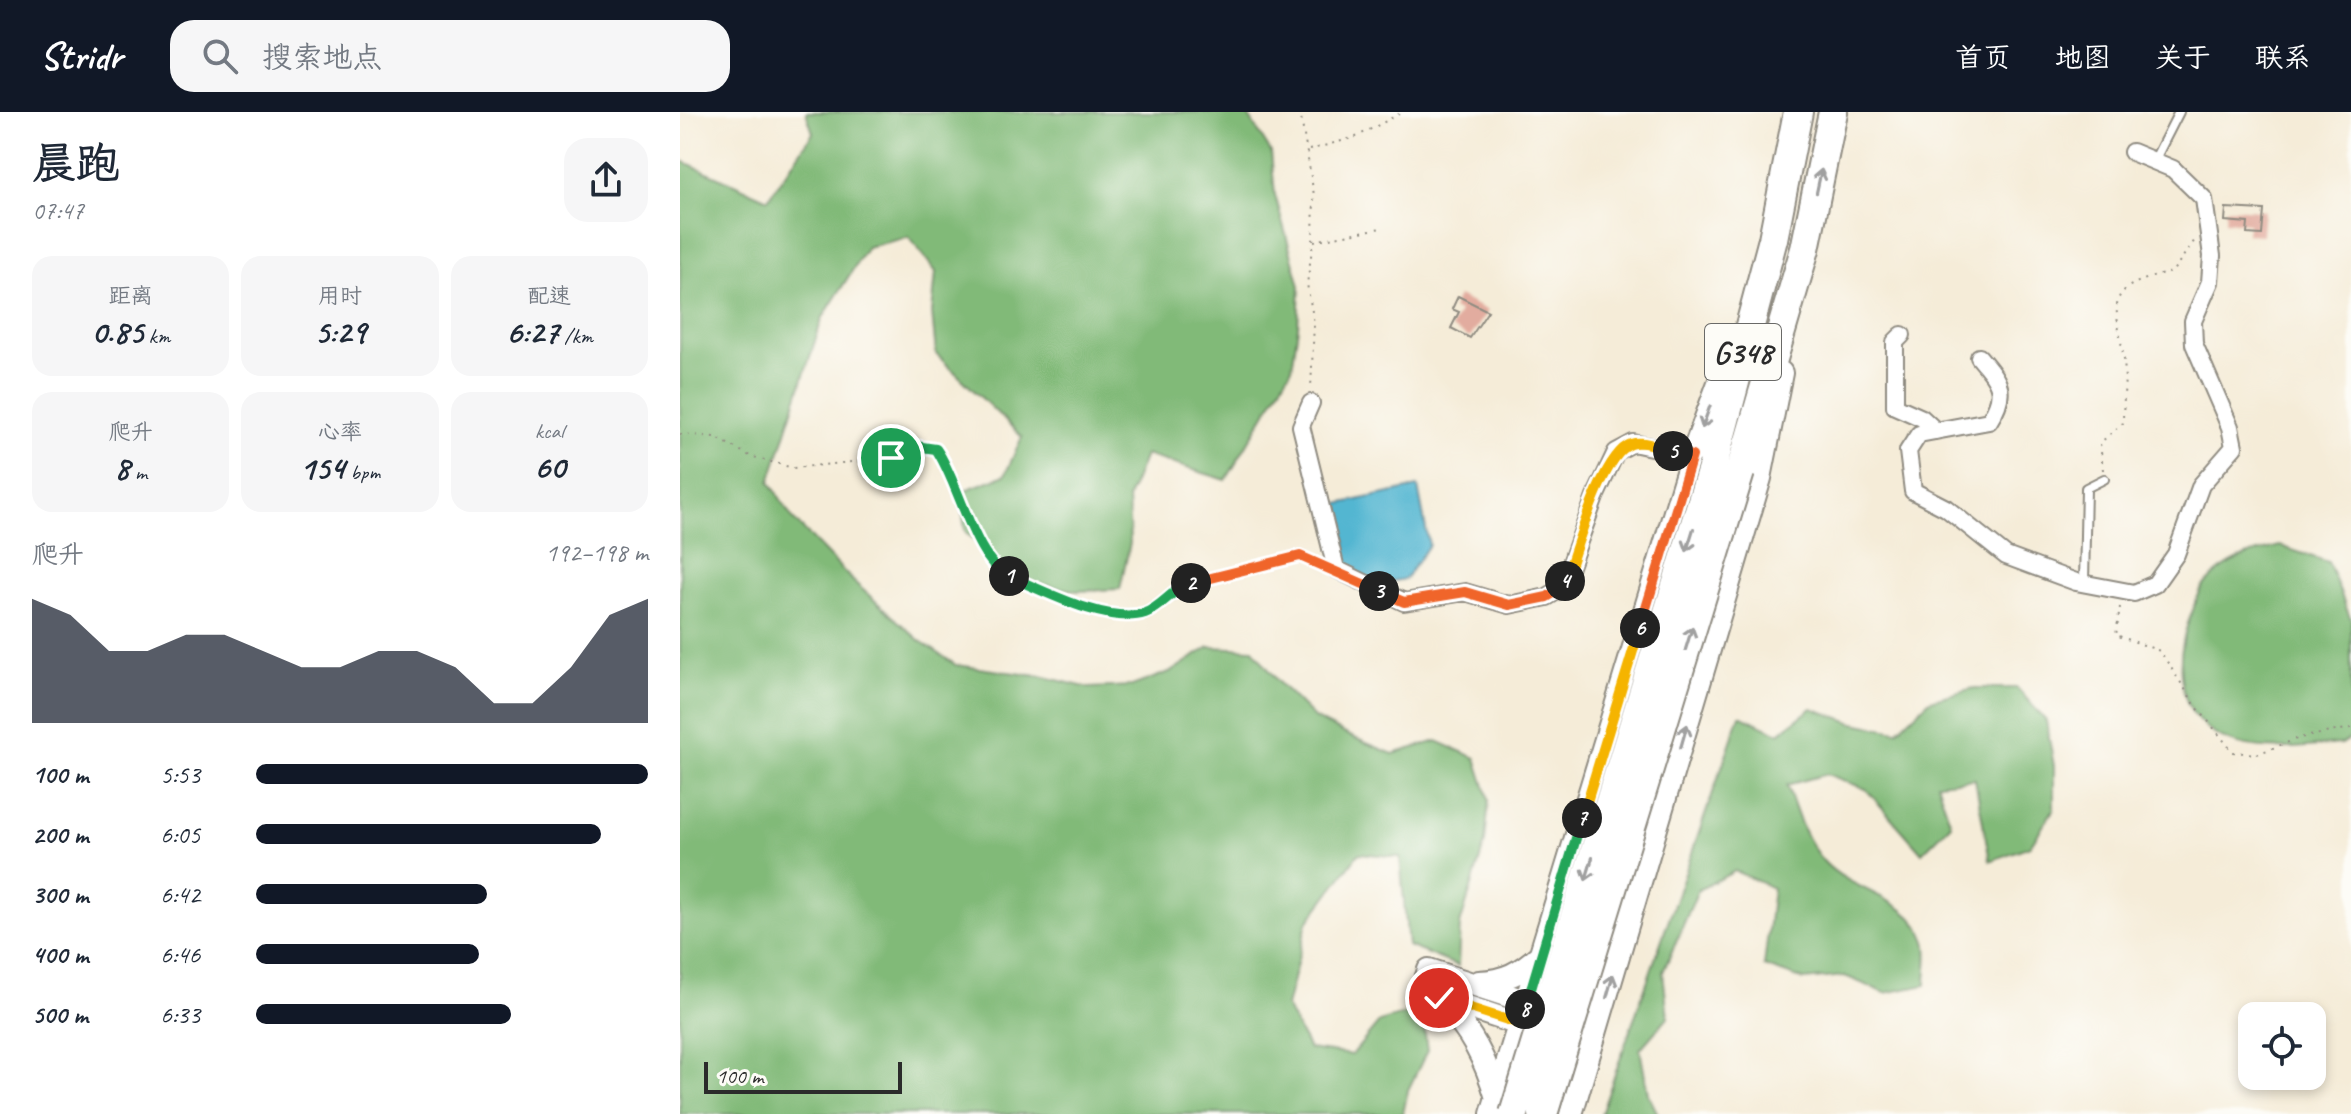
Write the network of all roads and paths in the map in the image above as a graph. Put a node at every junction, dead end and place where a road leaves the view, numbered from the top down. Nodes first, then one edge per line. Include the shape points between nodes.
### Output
1 (1300, 112) edge
2 (1798, 112) edge
3 (1833, 112) edge
4 (2179, 112) edge
5 (1399, 114) dead end
6 (1308, 150) junction
7 (2132, 152) dead end
8 (2154, 161) junction
9 (2207, 223) junction
10 (1381, 228) dead end
11 (1313, 242) junction
12 (1805, 249) junction
13 (1902, 335) dead end
14 (1979, 357) dead end
15 (1311, 403) joint
16 (1936, 431) junction
17 (680, 434) edge
18 (1715, 465) junction
19 (2104, 479) joint
20 (1336, 569) junction
21 (2084, 583) junction
22 (2119, 590) junction
23 (2351, 728) edge
24 (1541, 955) junction
25 (1467, 983) junction
26 (1439, 998) junction
27 (1527, 1002) junction
28 (1520, 1024) junction
29 (1598, 1025) junction
30 (1591, 1047) junction
31 (1501, 1109) edge
32 (1543, 1114) edge
33 (1571, 1114) edge

1 - 6 path
2 -> 18 highway, G348 via 1773,239
12 -> 3 highway, G348
4 - 8 lane
5 - 6 path via 1356,137
6 - 11 path
7 - 8 street
8 - 9 street via 2173,169 2204,199
9 - 19 path via 2172,272 2133,281 2122,293 2114,317 2124,363 2123,423 2100,443
9 - 22 street via 2210,282 2193,321 2194,344 2234,447 2201,485 2176,554 2155,584 2134,593
10 - 11 path
11 - 15 path via 1307,284 1314,323
12 - 18 highway, G348
29 -> 12 main road via 1760,478
13 - 16 street via 1895,342 1895,406
14 - 16 street via 1999,380 2000,403 1989,421
15 - 20 street via 1301,426
16 - 21 street via 1919,434 1908,451 1913,491 1946,508 2006,556
17 - 20 path via 715,437 750,456 793,468 891,458 915,446 936,449 998,572 1110,615 1146,613 1180,586 1300,556
18 - 20 street via 1633,443 1616,452 1562,588 1547,597 1509,605 1465,592 1404,602
18 - 24 main road
18 -> 31 highway, G348, bridge
32 -> 18 highway, G348, bridge
19 - 21 lane via 2086,488
21 - 22 street
22 - 23 path via 2116,635 2160,651 2233,752 2257,754 2299,738
24 - 25 main road via 1522,972 1500,981
24 - 27 main road
25 - 26 main road via 1429,970 1422,992
25 - 27 main road
26 - 28 main road
26 - 31 main road via 1476,1042
27 - 28 main road
27 - 29 main road
28 - 30 main road
28 - 31 main road
29 - 30 main road
30 - 33 main road

